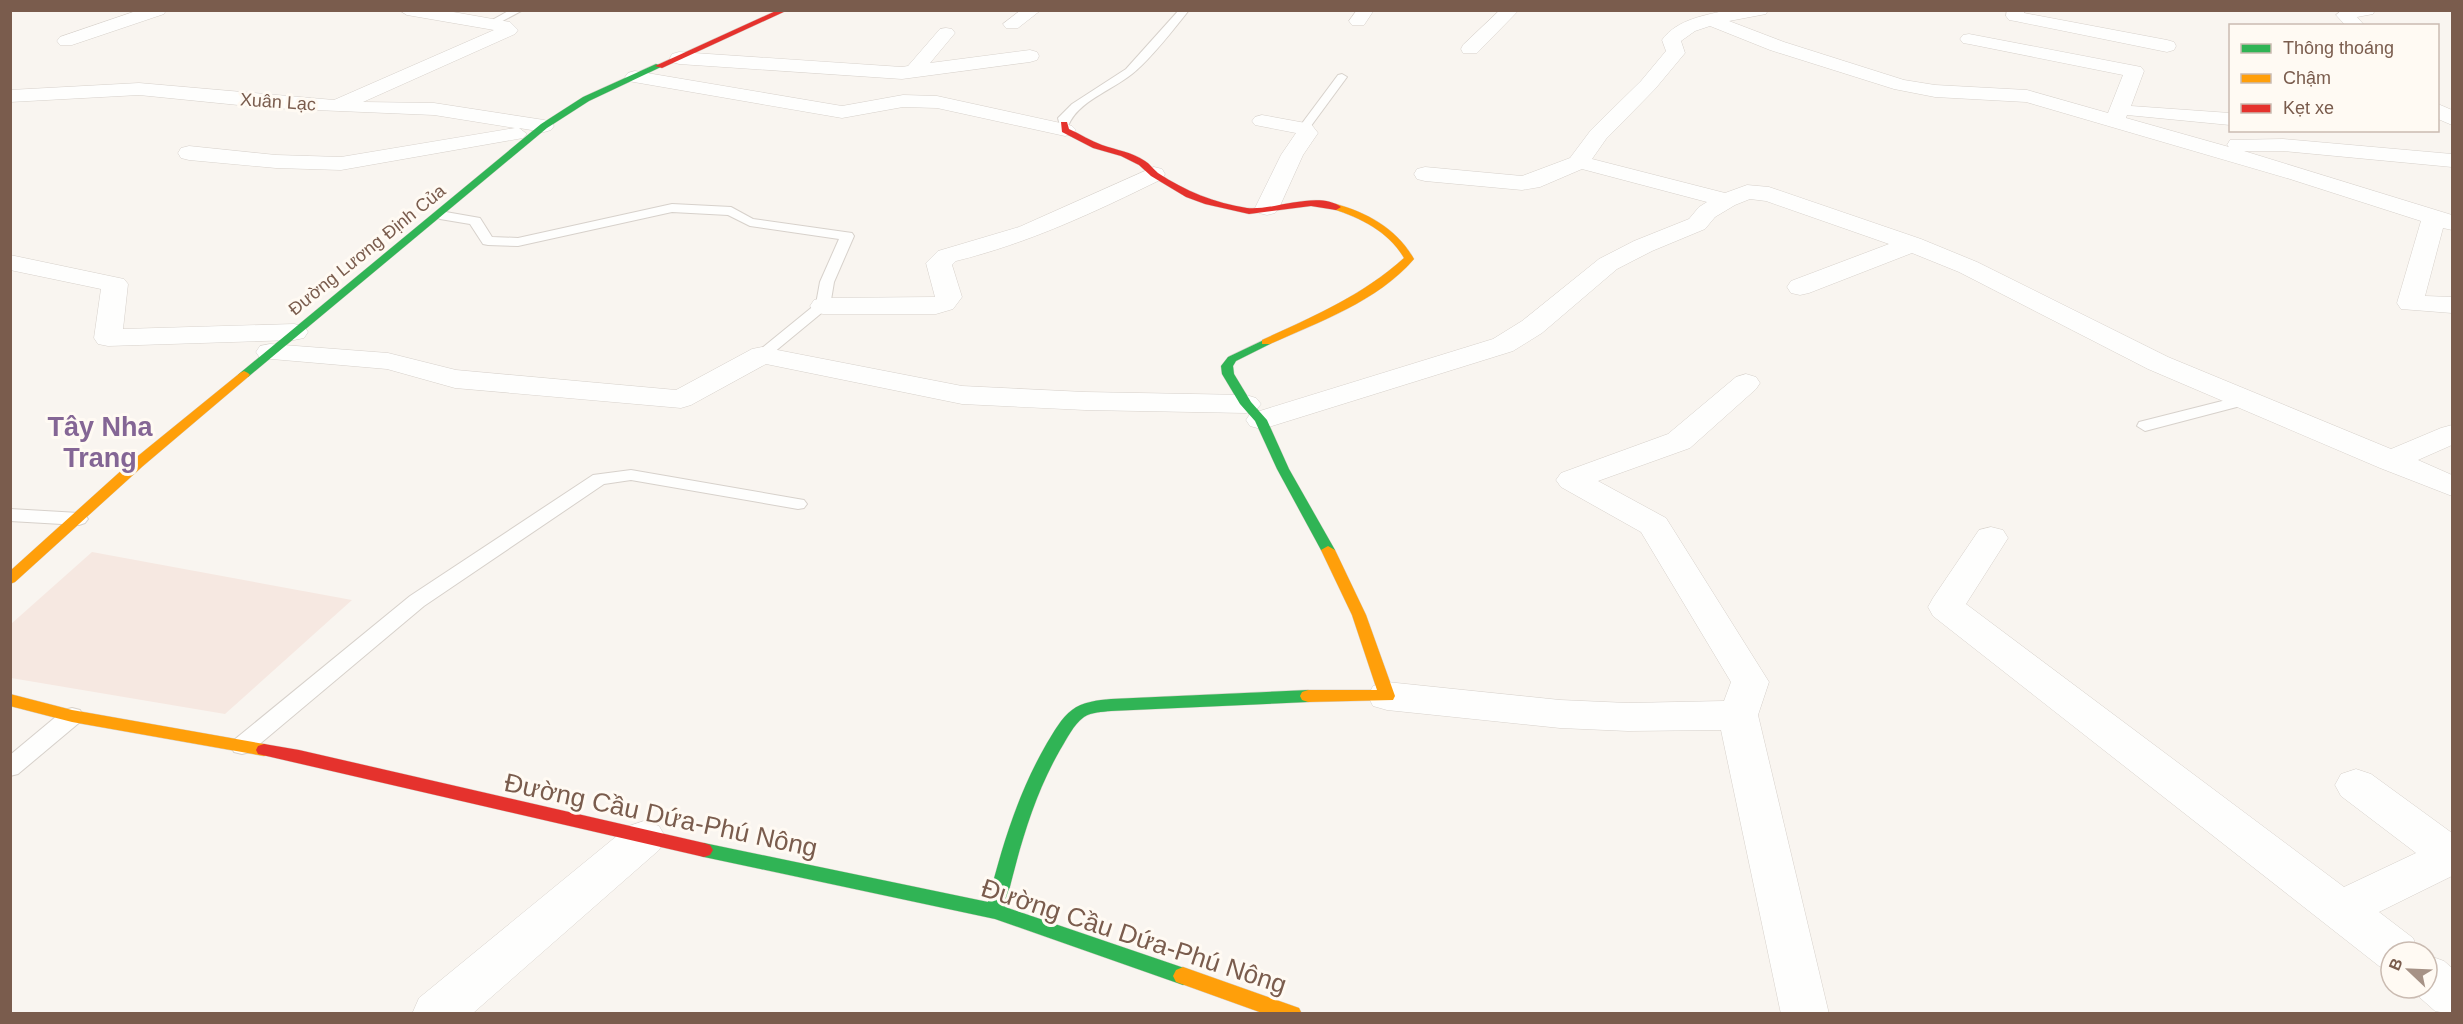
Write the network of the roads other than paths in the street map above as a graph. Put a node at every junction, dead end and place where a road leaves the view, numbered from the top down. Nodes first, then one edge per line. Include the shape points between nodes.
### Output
1 (158, 10) edge
2 (440, 10) edge
3 (519, 10) edge
4 (785, 10) edge
5 (1033, 10) edge
6 (1185, 10) edge
7 (1510, 10) edge
8 (1678, 10) edge
9 (1760, 10) edge
10 (2016, 10) edge
11 (2367, 10) edge
12 (413, 12) edge
13 (1713, 21) junction
14 (490, 24) junction
15 (1012, 24) dead end
16 (2354, 24) edge
17 (946, 33) dead end
18 (1969, 39) dead end
19 (66, 41) dead end
20 (2167, 46) dead end
21 (1470, 49) dead end
22 (1030, 56) dead end
23 (679, 58) junction
24 (909, 71) junction
25 (635, 77) junction
26 (1342, 77) dead end
27 (11, 97) edge
28 (897, 101) junction
29 (336, 106) junction
30 (2439, 112) edge
31 (2117, 115) junction
32 (2229, 119) edge
33 (1262, 121) dead end
34 (1065, 127) junction
35 (1304, 128) junction
36 (542, 129) junction
37 (2449, 131) edge
38 (2200, 145) junction
39 (189, 153) dead end
40 (2452, 160) edge
41 (1580, 162) junction
42 (1154, 174) junction
43 (1425, 174) dead end
44 (1727, 200) junction
45 (1267, 208) junction
46 (440, 215) junction
47 (2443, 220) edge
48 (1912, 244) junction
49 (10, 262) edge
50 (1800, 287) dead end
51 (2452, 305) edge
52 (823, 306) junction
53 (294, 332) junction
54 (270, 352) junction
55 (762, 355) junction
56 (1746, 383) dead end
57 (2247, 400) junction
58 (1253, 412) junction
59 (2145, 426) dead end
60 (2452, 434) edge
61 (2391, 461) junction
62 (2452, 486) edge
63 (798, 504) dead end
64 (10, 515) edge
65 (79, 519) junction
66 (1991, 538) dead end
67 (10, 579) edge
68 (1387, 696) junction
69 (10, 700) edge
70 (1738, 715) junction
71 (72, 716) junction
72 (242, 746) junction
73 (10, 768) edge
74 (2356, 785) dead end
75 (644, 838) junction
76 (2340, 910) junction
77 (995, 911) junction
78 (2380, 940) edge
79 (2439, 986) edge
80 (2452, 996) edge
81 (436, 1014) edge
82 (1292, 1014) edge
83 (1805, 1014) edge

1 - 19 street
2 - 12 street
3 - 14 lane
4 - 23 street, Đường Lương Định Của
5 - 15 street
6 - 34 lane via 1130,71 1076,106 1064,118
7 - 21 street
8 - 13 street
9 - 13 street
10 - 20 street via 2015,16 2041,23
11 - 16 street via 2345,15
12 - 14 street
13 - 31 street via 1901,85 1935,91 2027,96
13 - 41 street via 1690,26 1671,39 1676,53 1597,135 1580,156
14 - 29 street via 509,30
17 - 24 street
18 - 31 street via 2134,71
22 - 24 street
23 - 24 street via 853,71
23 - 25 street, Đường Lương Định Của
24 - 28 street
25 - 28 street via 842,112
25 - 36 street, Đường Lương Định Của via 586,99
26 - 35 lane
27 - 29 street, Xuân Lạc via 139,89
28 - 34 street via 958,105
29 - 36 street, Xuân Lạc via 434,109
30 - 37 street
31 - 32 street
31 - 38 street
33 - 35 street
34 - 42 street via 1096,146 1124,154
35 - 45 street via 1307,133
36 - 39 street via 362,161 315,164
36 - 46 street, Đường Lương Định Của
38 - 40 street via 2283,145
38 - 47 street
41 - 43 street via 1522,183
41 - 44 street
42 - 45 street via 1208,202 1249,211
42 - 52 street via 1011,240 947,256 939,263 949,297 944,303
44 - 48 street via 1747,192 1769,194
44 - 58 street via 1707,212 1697,224 1608,264 1532,327 1503,345
45 - 58 street via 1311,203 1339,207 1389,234 1404,247 1409,259 1367,293 1232,359 1227,366 1228,374
46 - 52 lane via 475,221 488,241 518,242 672,208 731,211 750,222 847,236 827,282
46 - 53 street, Đường Lương Định Của
47 - 51 street via 2410,303
48 - 50 street
48 - 57 street via 1968,267 2147,358
49 - 53 street via 115,284 108,338
52 - 55 lane
53 - 54 street, Đường Lương Định Của
54 - 55 street via 388,361 455,379 681,399
54 - 65 street, Đường Lương Định Của via 138,463
55 - 58 street via 962,395
56 - 70 street via 1679,441 1572,480 1654,525 1750,682
57 - 59 lane
57 - 61 street
58 - 68 street via 1359,615
60 - 61 street
61 - 62 street
63 - 72 lane via 631,475 599,479 417,601
64 - 65 lane
65 - 67 street, Đường Lương Định Của
66 - 76 street via 1946,607
68 - 70 street via 1560,714
68 - 77 street via 1272,696 1104,706 1080,712 1045,759 1027,797
69 - 71 street, Đường Cầu Dứa-Phú Nông
70 - 83 street
71 - 72 street, Đường Cầu Dứa-Phú Nông
71 - 73 lane
72 - 75 street, Đường Cầu Dứa-Phú Nông
74 - 76 street via 2452,856
75 - 77 street, Đường Cầu Dứa-Phú Nông
75 - 81 street
76 - 78 street
77 - 82 street, Đường Cầu Dứa-Phú Nông
79 - 80 street

